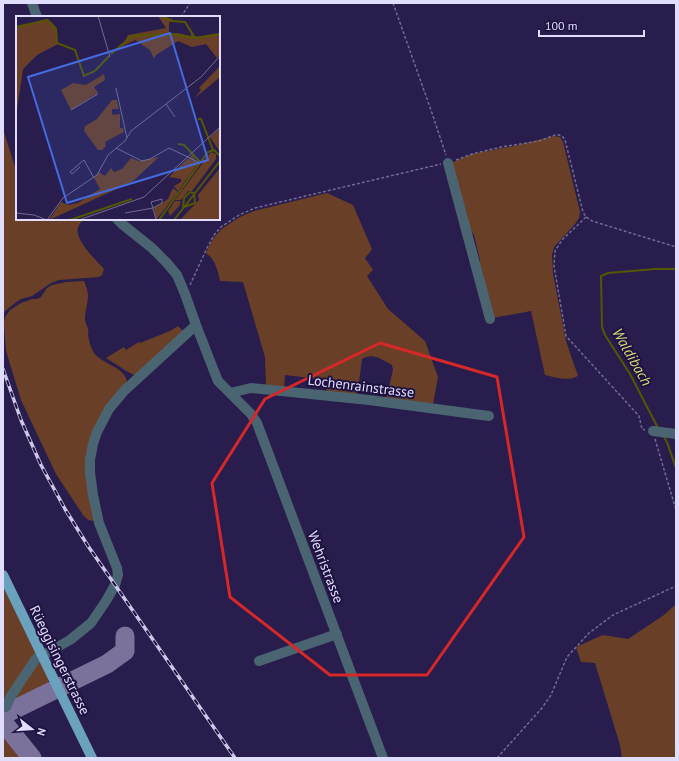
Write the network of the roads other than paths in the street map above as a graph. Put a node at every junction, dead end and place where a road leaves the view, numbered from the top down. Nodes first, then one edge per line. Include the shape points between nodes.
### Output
1 (32, 3) edge
2 (37, 16) edge
3 (448, 163) road end
4 (118, 220) edge
5 (490, 319) dead end
6 (196, 325) junction
7 (230, 393) junction
8 (489, 416) dead end
9 (653, 431) road end
10 (676, 434) edge
11 (3, 575) edge
12 (337, 634) junction
13 (43, 655) junction
14 (259, 661) dead end
15 (6, 707) dead end
16 (92, 758) edge
17 (384, 758) edge

1 - 2 street
3 - 5 street
4 - 6 street, Wehristrasse via 152,248 177,275
6 - 7 street, Wehristrasse via 218,381
6 - 13 street via 124,391 102,421 93,444 90,472 99,523 118,576 91,623 70,640
7 - 8 street, Lochenrainstrasse via 251,388
7 - 12 street, Wehristrasse via 251,414 257,424
9 - 10 street
11 - 13 main road, Rüeggisingerstrasse
12 - 14 street
12 - 17 street, Wehristrasse
13 - 15 street via 35,660
13 - 16 main road, Rüeggisingerstrasse

